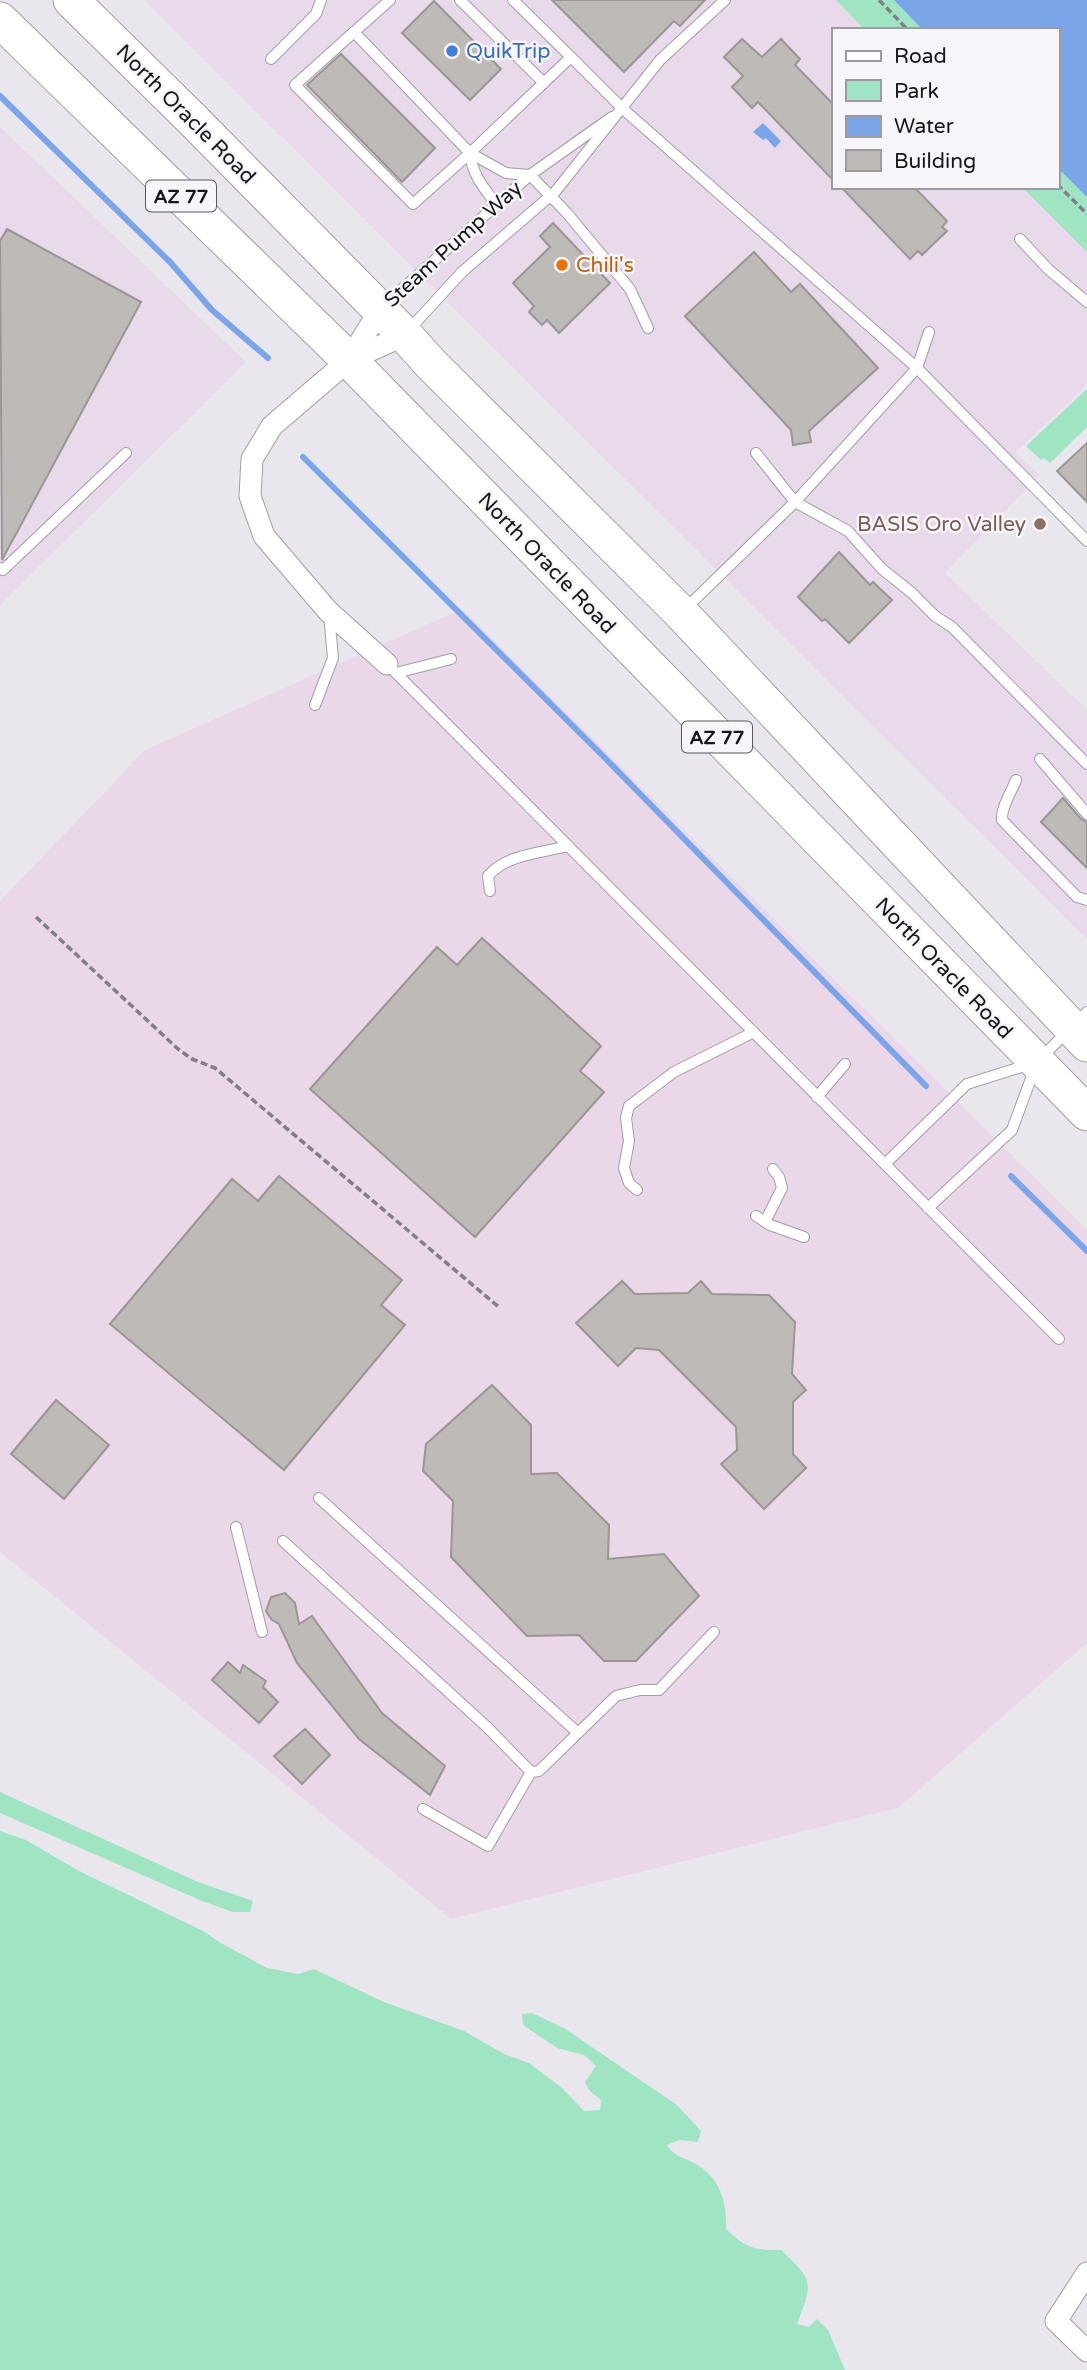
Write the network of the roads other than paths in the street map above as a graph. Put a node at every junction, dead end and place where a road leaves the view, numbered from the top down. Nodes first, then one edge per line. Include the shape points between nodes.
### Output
1 (321, 0) edge
2 (390, 0) edge
3 (460, 0) edge
4 (513, 0) edge
5 (725, 0) edge
6 (83, 7) edge
7 (0, 20) edge
8 (354, 32) junction
9 (571, 57) junction
10 (271, 59) dead end
11 (544, 83) junction
12 (623, 109) junction
13 (471, 153) junction
14 (530, 175) junction
15 (551, 196) junction
16 (496, 204) junction
17 (1020, 239) dead end
18 (1087, 302) edge
19 (380, 310) junction
20 (648, 328) dead end
21 (929, 332) dead end
22 (405, 335) junction
23 (349, 360) junction
24 (917, 368) junction
25 (125, 453) dead end
26 (756, 453) dead end
27 (795, 502) junction
28 (1087, 541) edge
29 (0, 568) edge
30 (328, 611) junction
31 (681, 613) junction
32 (451, 659) dead end
33 (391, 668) junction
34 (315, 705) dead end
35 (1040, 759) dead end
36 (1087, 764) edge
37 (1016, 780) dead end
38 (1087, 814) edge
39 (568, 846) junction
40 (491, 891) dead end
41 (1087, 900) edge
42 (1082, 1028) edge
43 (754, 1032) junction
44 (1037, 1062) junction
45 (845, 1064) dead end
46 (817, 1097) junction
47 (1087, 1113) edge
48 (885, 1164) junction
49 (773, 1169) dead end
50 (637, 1190) dead end
51 (928, 1208) junction
52 (804, 1237) dead end
53 (1059, 1339) dead end
54 (319, 1497) dead end
55 (236, 1527) dead end
56 (284, 1541) dead end
57 (262, 1632) dead end
58 (714, 1632) dead end
59 (578, 1733) junction
60 (531, 1772) junction
61 (423, 1809) dead end
62 (1087, 2273) edge
63 (1087, 2351) edge

1 - 10 lane via 316,14
2 - 8 lane
3 - 11 lane
4 - 9 lane
5 - 12 lane, Steam Pump Way via 660,60
6 - 19 highway, North Oracle Road / AZ 77
7 - 23 highway, North Oracle Road / AZ 77
8 - 13 lane
8 - 13 lane via 295,85 413,204
9 - 11 lane
9 - 12 lane
11 - 13 lane
12 - 14 lane, Steam Pump Way
12 - 15 lane, Steam Pump Way
12 - 24 lane
13 - 14 lane via 506,173
13 - 16 lane via 476,177
14 - 15 lane
14 - 16 lane, Steam Pump Way
15 - 20 lane via 630,289
15 - 22 lane, Steam Pump Way via 462,272
16 - 19 lane, Steam Pump Way
17 - 18 lane
19 - 22 highway, North Oracle Road / AZ 77
19 - 23 street, Steam Pump Way
21 - 24 lane
22 - 23 street
22 - 31 highway, North Oracle Road / AZ 77
23 - 30 street, Steam Pump Way via 272,426 252,459 250,496 264,536
23 - 44 highway, North Oracle Road / AZ 77
24 - 27 lane
24 - 28 lane
25 - 29 lane
26 - 27 lane
27 - 31 lane
27 - 36 lane via 848,531
30 - 33 street, Steam Pump Way
30 - 34 lane via 333,658
31 - 42 highway, North Oracle Road / AZ 77
32 - 33 lane
33 - 39 lane
35 - 38 lane
37 - 41 lane via 1002,820 1077,897
39 - 40 lane via 498,865 488,876
39 - 43 lane
42 - 44 lane
43 - 46 lane
43 - 50 lane via 674,1072 629,1106 624,1168
44 - 47 highway, North Oracle Road / AZ 77
44 - 48 lane via 967,1084
44 - 51 lane via 1012,1130
45 - 46 lane
46 - 48 lane
48 - 51 lane
49 - 52 lane via 782,1188 761,1219
51 - 53 lane
54 - 59 lane
55 - 57 lane
56 - 60 lane
58 - 59 lane via 659,1690 616,1696
59 - 60 lane via 539,1771
60 - 61 lane via 488,1846
62 - 63 street via 1056,2321

